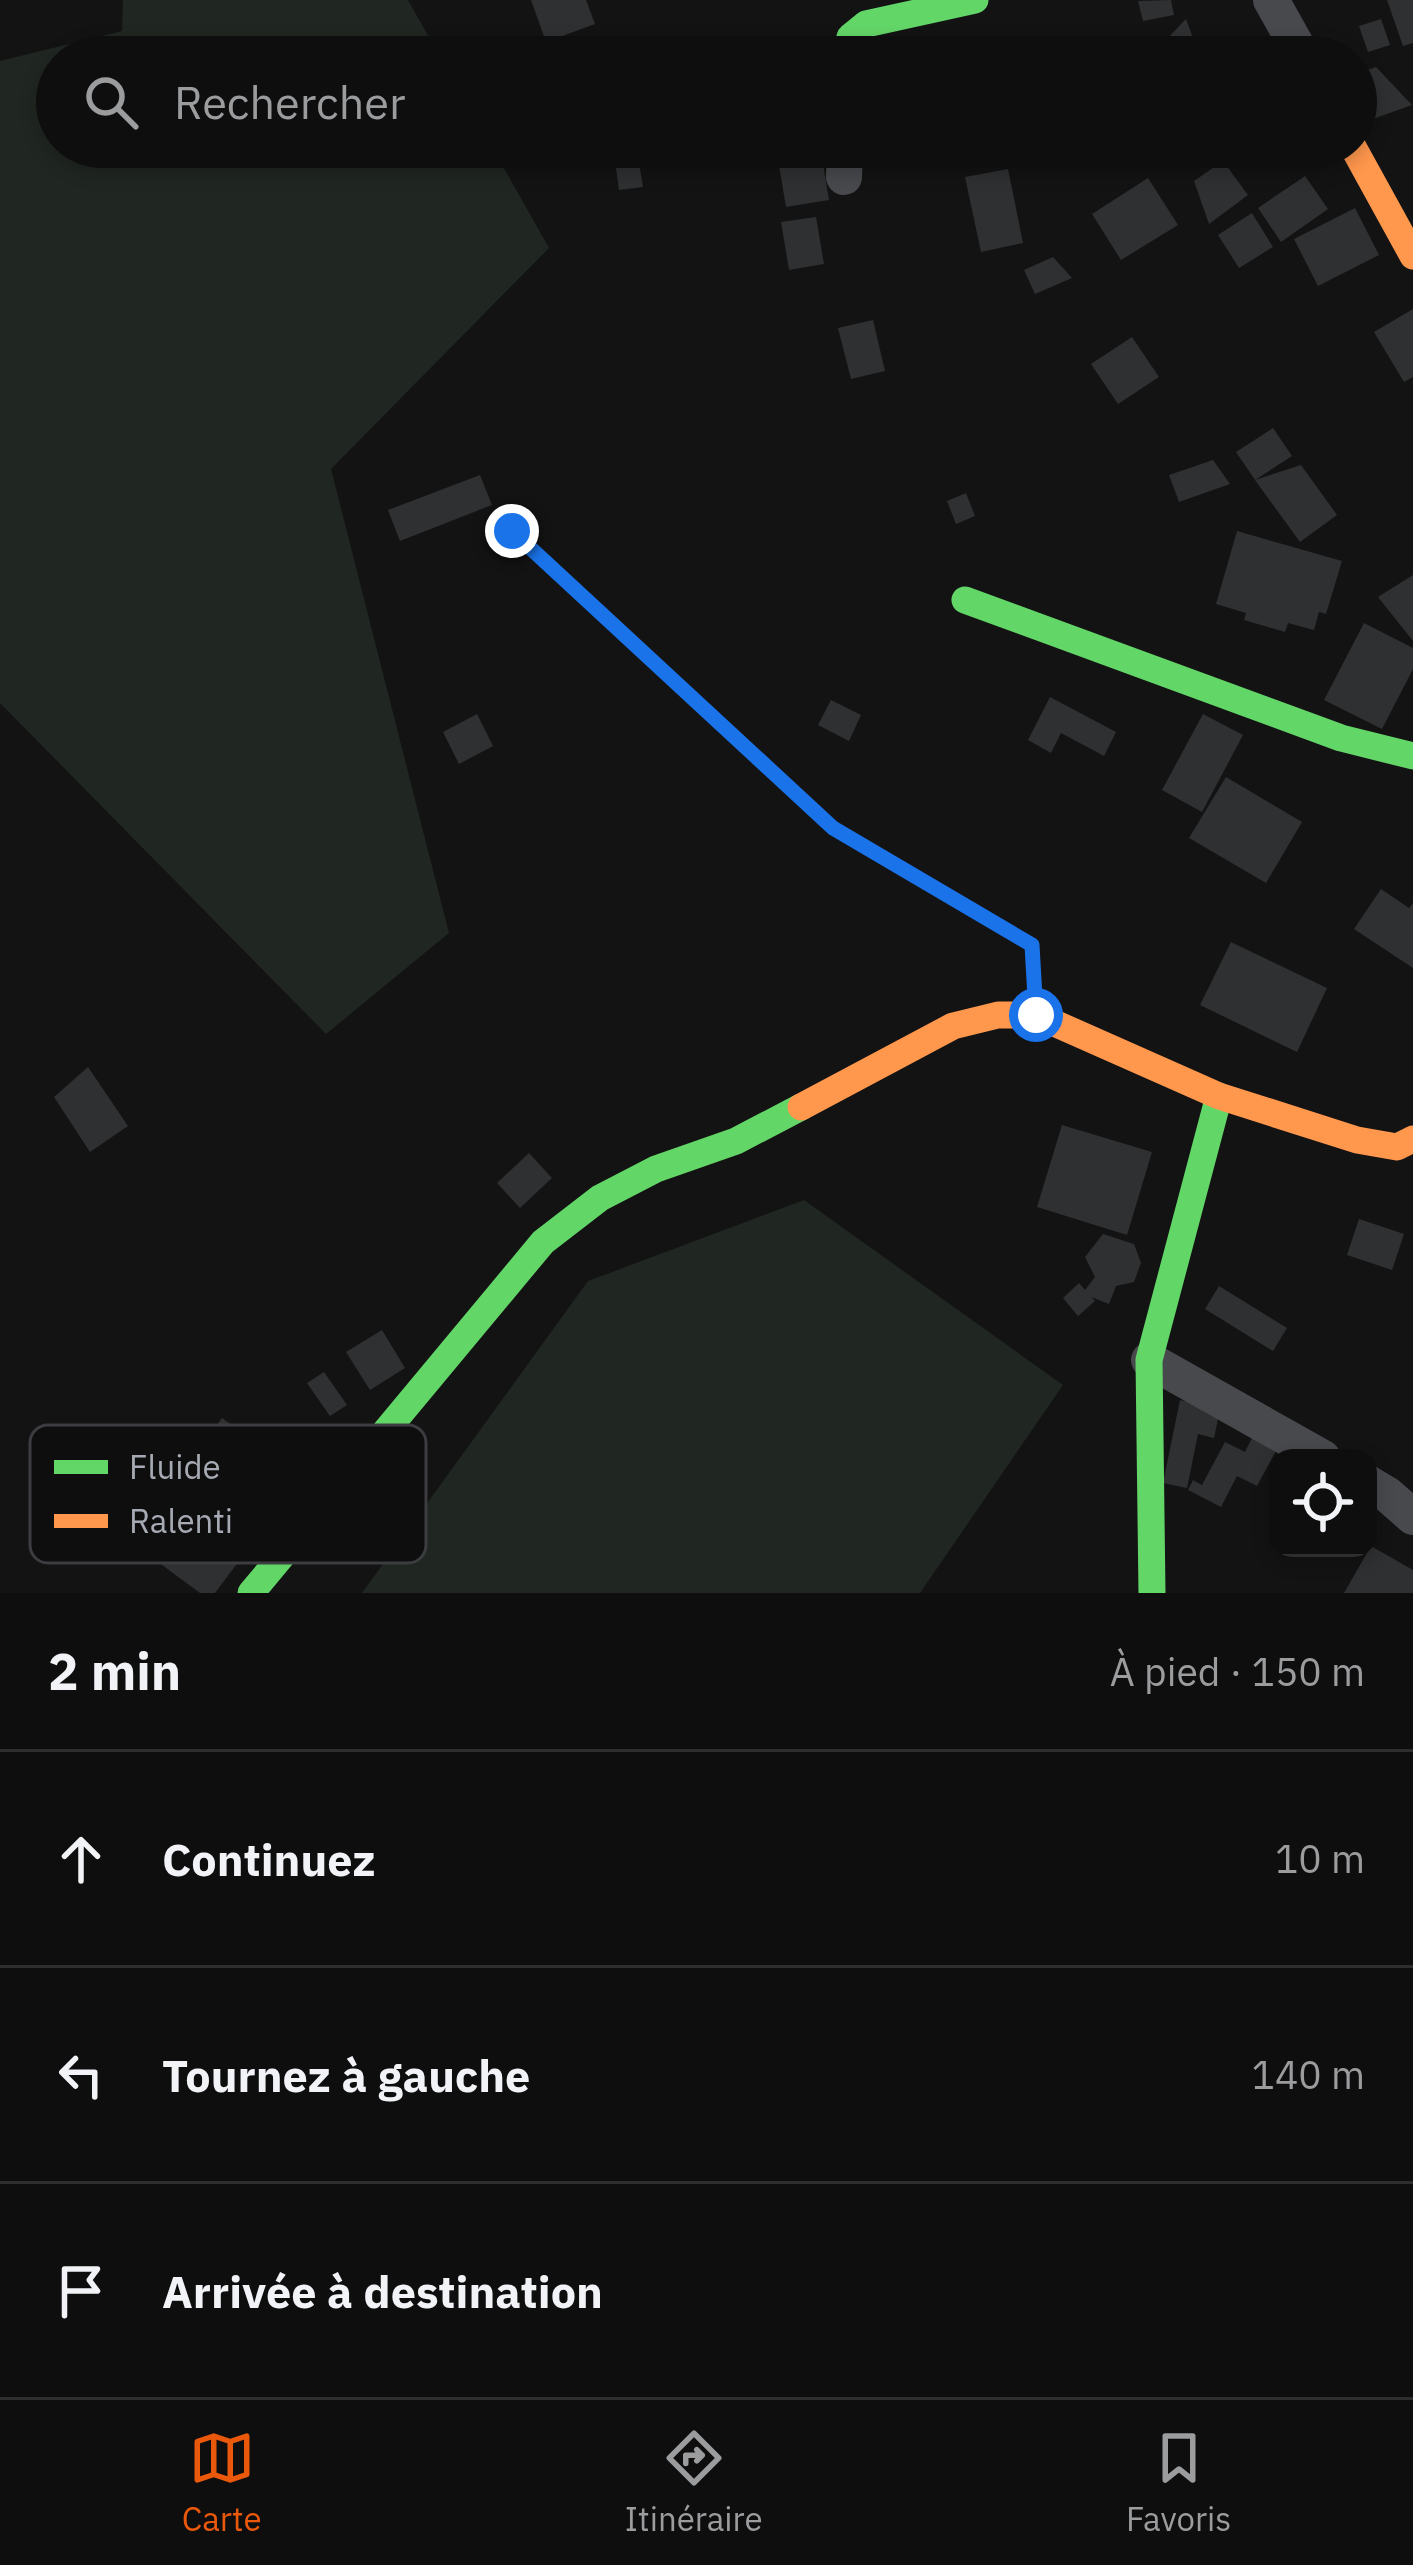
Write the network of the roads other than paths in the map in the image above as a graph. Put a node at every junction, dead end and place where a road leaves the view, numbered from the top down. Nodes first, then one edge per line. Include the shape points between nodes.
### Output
1 (975, 0) edge
2 (1271, 0) edge
3 (900, 8) edge
4 (850, 36) edge
5 (1291, 36) edge
6 (1364, 168) edge
7 (1413, 256) edge
8 (965, 600) dead end
9 (1413, 756) edge
10 (1219, 1096) junction
11 (1413, 1138) edge
12 (1148, 1360) junction
13 (391, 1425) edge
14 (1307, 1449) edge
15 (1377, 1489) edge
16 (1413, 1517) edge
17 (276, 1563) edge
18 (251, 1593) edge
19 (1152, 1593) edge

1 - 3 street
2 - 5 street
3 - 4 street
6 - 7 street
8 - 9 street via 1341,738
10 - 11 street via 1357,1140 1396,1147
10 - 12 street
10 - 13 street via 1036,1015 953,1025 736,1142 601,1198 543,1242
12 - 14 street
12 - 19 street
15 - 16 street
17 - 18 street

